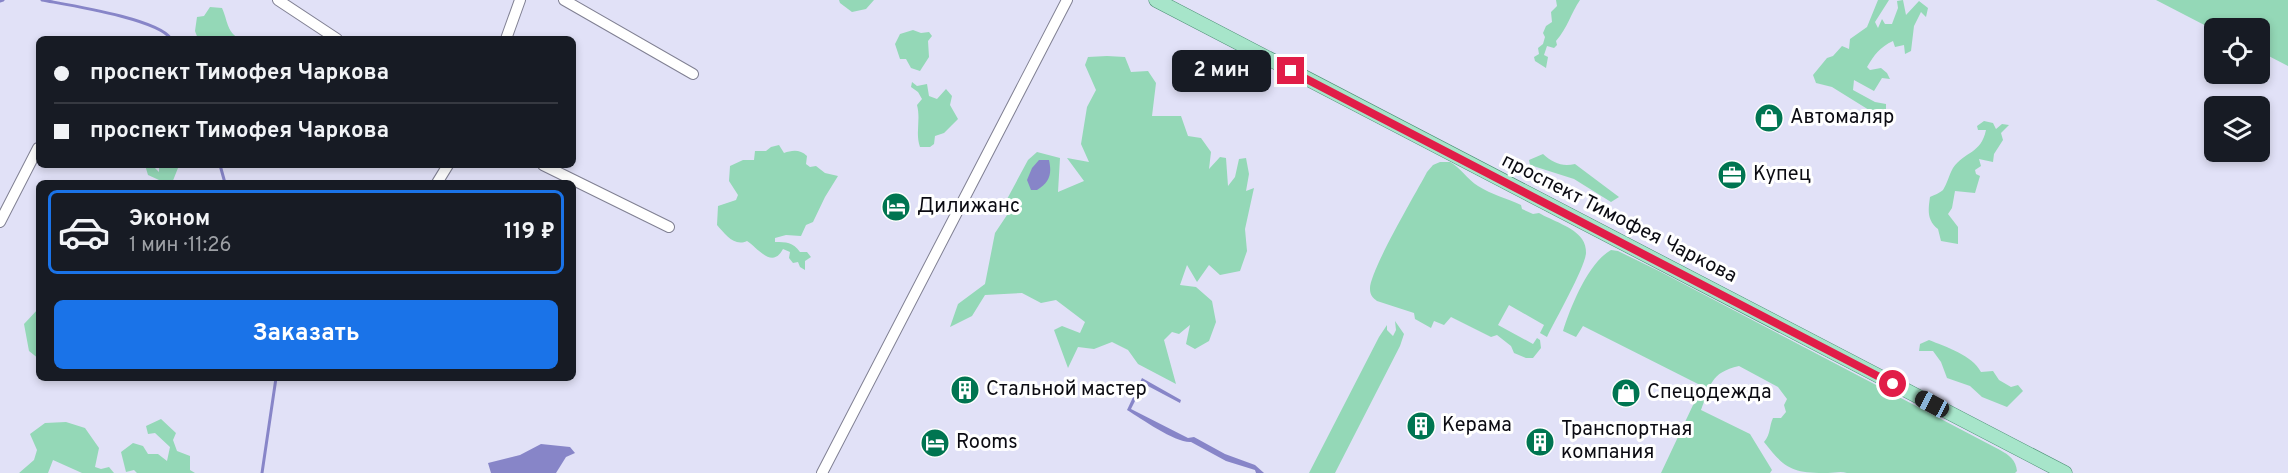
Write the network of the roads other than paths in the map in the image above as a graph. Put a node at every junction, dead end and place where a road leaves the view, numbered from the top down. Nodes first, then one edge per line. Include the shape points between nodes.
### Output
1 (278, 0) edge
2 (520, 0) edge
3 (564, 0) edge
4 (1067, 0) edge
5 (1156, 0) edge
6 (332, 36) edge
7 (507, 36) edge
8 (693, 74) dead end
9 (36, 152) edge
10 (549, 168) edge
11 (573, 180) edge
12 (576, 181) edge
13 (0, 222) edge
14 (669, 227) dead end
15 (822, 473) edge
16 (2065, 473) edge

1 - 6 street
2 - 7 street
3 - 8 street
4 - 15 street
5 - 16 main road, проспект Тимофея Чаркова
9 - 13 street
10 - 11 street
12 - 14 street

